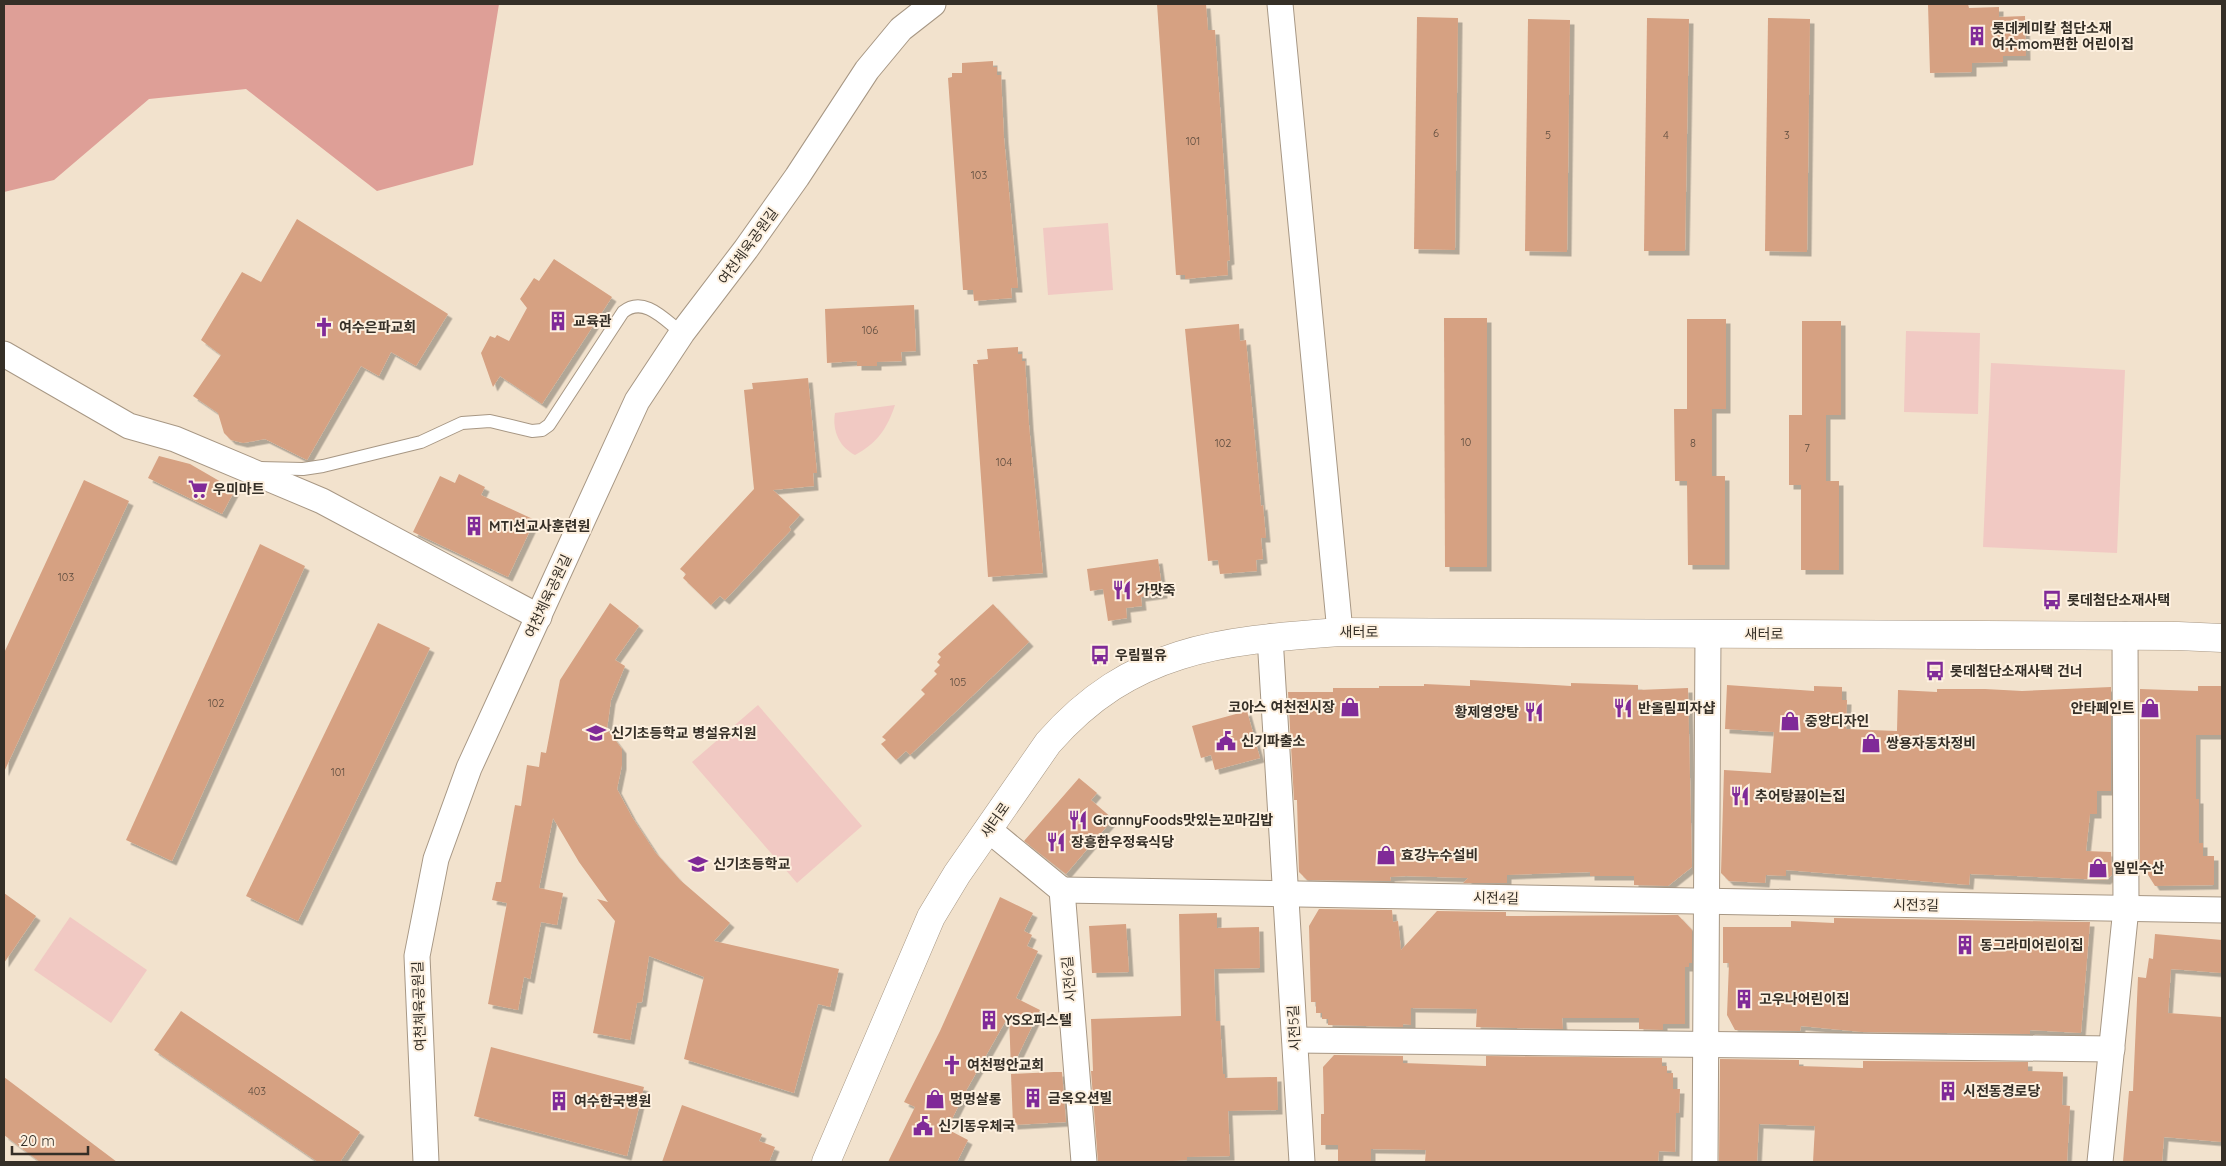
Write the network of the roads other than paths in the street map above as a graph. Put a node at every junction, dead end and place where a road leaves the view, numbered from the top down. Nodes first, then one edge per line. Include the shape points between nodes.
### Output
1 (933, 4) edge
2 (1280, 4) edge
3 (682, 333) junction
4 (4, 354) edge
5 (245, 467) junction
6 (539, 617) junction
7 (1340, 632) junction
8 (1708, 634) junction
9 (2126, 636) junction
10 (1270, 638) junction
11 (2222, 638) edge
12 (989, 830) junction
13 (1062, 890) junction
14 (1286, 894) junction
15 (1706, 901) junction
16 (2126, 908) junction
17 (2222, 910) edge
18 (1295, 1040) junction
19 (1706, 1046) junction
20 (2112, 1049) junction
21 (426, 1162) edge
22 (826, 1162) edge
23 (1084, 1162) edge
24 (1302, 1162) edge
25 (1705, 1162) edge
26 (2100, 1162) edge

1 - 3 street, 여천체육공원길 via 901,29 867,70 797,177
2 - 7 street
3 - 5 lane via 656,313 639,305 631,306 623,312 550,425 542,430 532,431 490,421 462,423 421,442 323,466 303,469
3 - 6 street, 여천체육공원길 via 637,400
4 - 5 street via 129,426 175,439
5 - 6 street via 322,500
6 - 21 street, 여천체육공원길 via 469,768 434,869 417,956
7 - 8 street, 새터로
7 - 10 street, 새터로
8 - 9 street, 새터로
8 - 15 street
9 - 11 street, 새터로
9 - 16 street
10 - 12 street, 새터로 via 1210,646 1179,654 1148,666 1108,690 1079,712 1048,743
10 - 14 street, 시전5길
12 - 13 street
12 - 22 street, 새터로 via 931,917
13 - 14 street
13 - 23 street, 시전6길
14 - 15 street, 시전4길
14 - 18 street, 시전5길
15 - 16 street, 시전3길
15 - 19 street
16 - 17 street, 시전3길
16 - 20 street
18 - 19 street
18 - 24 street, 시전5길
19 - 20 street
19 - 25 street
20 - 26 street

